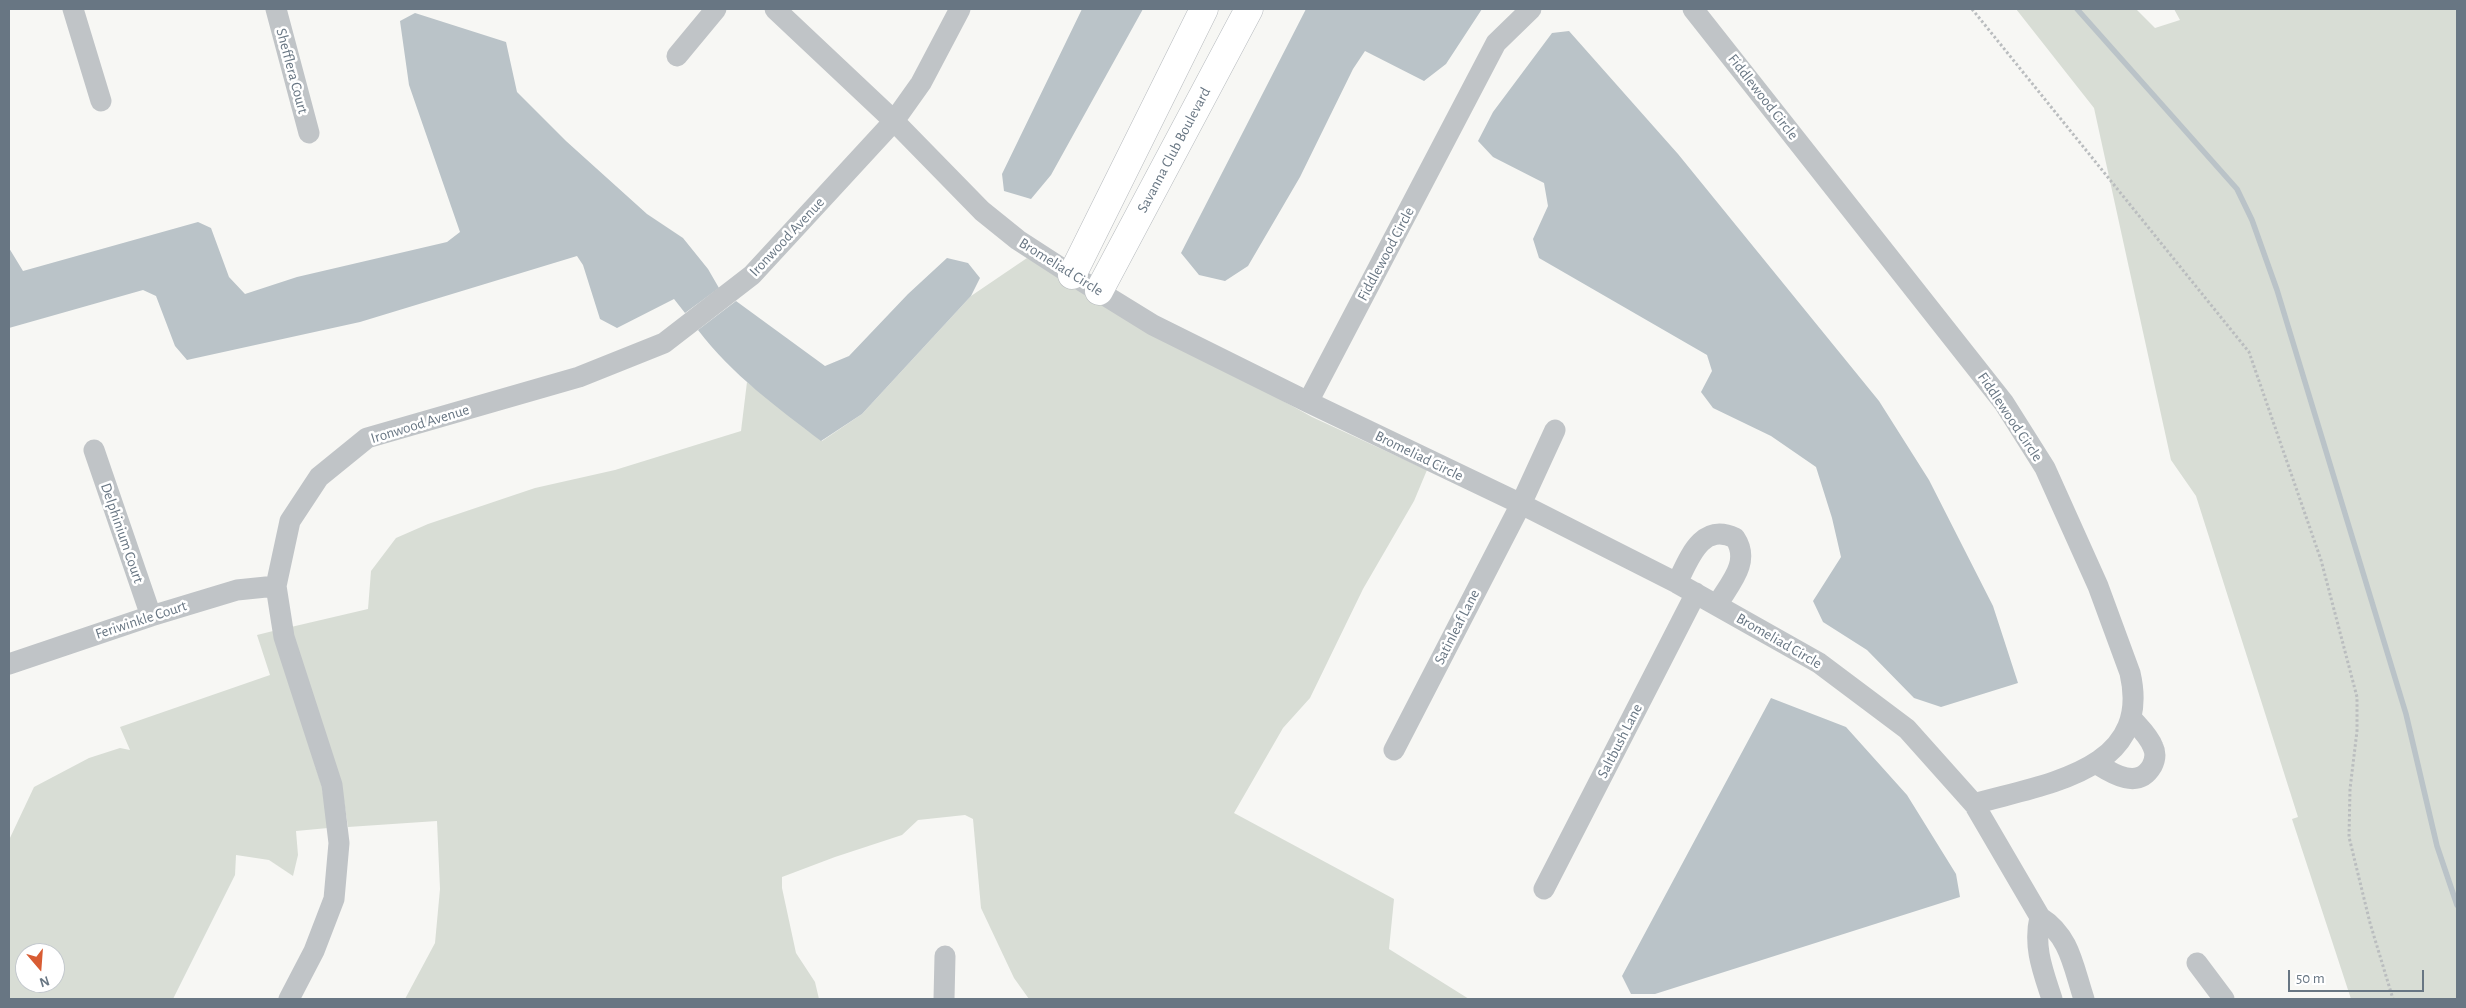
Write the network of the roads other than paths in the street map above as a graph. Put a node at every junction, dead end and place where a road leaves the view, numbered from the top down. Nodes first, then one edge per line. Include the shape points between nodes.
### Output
1 (73, 9) edge
2 (276, 9) edge
3 (716, 9) edge
4 (775, 9) edge
5 (960, 9) edge
6 (1204, 9) edge
7 (1248, 9) edge
8 (1531, 9) edge
9 (1693, 9) edge
10 (677, 56) dead end
11 (101, 101) dead end
12 (894, 120) junction
13 (309, 133) dead end
14 (1072, 275) junction
15 (1099, 291) junction
16 (1308, 402) junction
17 (1555, 430) dead end
18 (94, 450) dead end
19 (1521, 504) junction
20 (1677, 583) junction
21 (276, 586) junction
22 (1696, 593) junction
23 (1717, 605) junction
24 (151, 616) junction
25 (9, 664) edge
26 (2132, 719) junction
27 (1394, 750) dead end
28 (2097, 764) junction
29 (1974, 804) junction
30 (1544, 888) dead end
31 (2040, 917) junction
32 (945, 956) dead end
33 (2197, 963) dead end
34 (289, 999) edge
35 (944, 999) edge
36 (2052, 999) edge
37 (2084, 999) edge
38 (2224, 999) edge

1 - 11 street
2 - 13 street, Shefflera Court
3 - 10 street
4 - 12 street, Bromeliad Circle
5 - 12 street, Ironwood Avenue via 921,83
6 - 14 street
7 - 15 street, Savanna Club Boulevard
8 - 16 street, Fiddlewood Circle via 1496,43
9 - 26 street, Fiddlewood Circle via 2004,403 2045,468 2098,586 2130,674 2134,700
12 - 14 street, Bromeliad Circle via 982,211 1018,240
12 - 21 street, Ironwood Avenue via 752,275 664,343 578,377 367,438 319,477 290,521
14 - 15 street, Bromeliad Circle
15 - 16 street, Bromeliad Circle via 1153,325
16 - 19 street, Bromeliad Circle
17 - 19 street, Satinleaf Lane
18 - 24 street, Delphinium Court
19 - 20 street, Bromeliad Circle
19 - 27 street, Satinleaf Lane
20 - 22 street, Bromeliad Circle
20 - 23 street via 1697,545 1706,538 1727,534 1735,538 1743,555 1741,563
21 - 24 street, Feriwinkle Court via 237,590
21 - 34 street, Ironwood Avenue via 284,637 332,785 339,843 334,899 314,951
22 - 23 street, Bromeliad Circle
22 - 30 street, Saltbush Lane
23 - 29 street, Bromeliad Circle via 1819,663 1907,729
24 - 25 street, Feriwinkle Court
26 - 28 street, Fiddlewood Circle via 2117,746
26 - 28 street via 2154,748 2155,756 2149,770 2129,779 2114,775
28 - 29 street, Fiddlewood Circle via 2072,775
29 - 31 street, Bromeliad Circle
31 - 36 street via 2036,934 2037,952
31 - 37 street, Bromeliad Circle via 2054,926 2064,941
32 - 35 street
33 - 38 street

